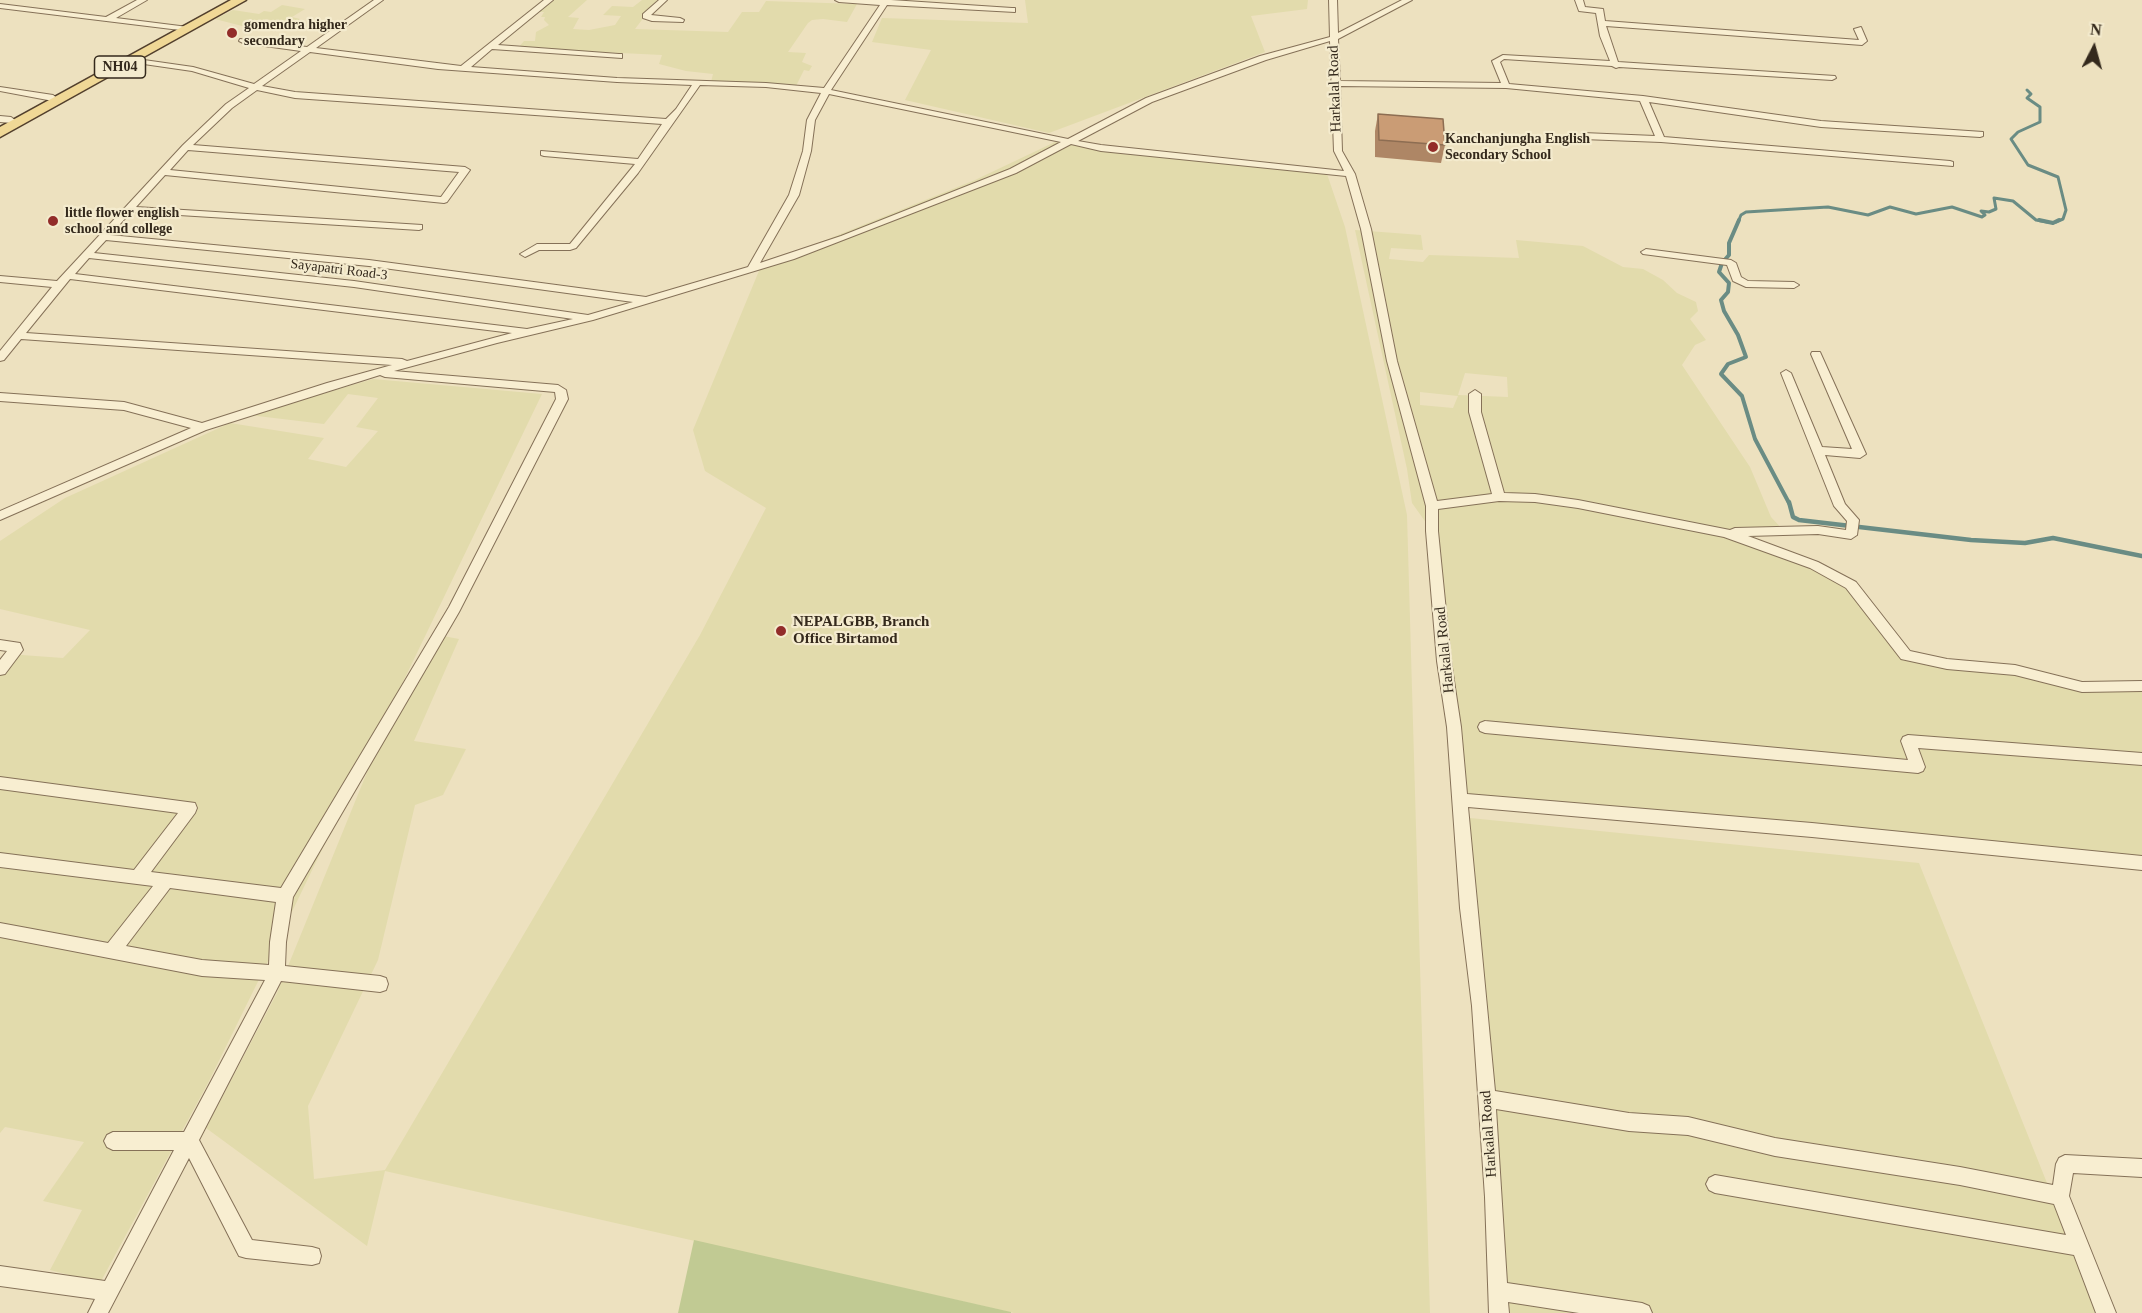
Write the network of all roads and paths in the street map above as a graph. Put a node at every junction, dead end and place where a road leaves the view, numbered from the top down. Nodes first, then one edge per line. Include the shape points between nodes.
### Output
1 (143, 0) edge
2 (230, 0) edge
3 (240, 0) edge
4 (379, 0) edge
5 (549, 0) edge
6 (663, 0) edge
7 (839, 0) edge
8 (1333, 0) edge
9 (1408, 0) edge
10 (1579, 0) edge
11 (887, 1) edge
12 (0, 6) edge
13 (1012, 10) dead end
14 (108, 19) junction
15 (680, 20) dead end
16 (1602, 23) junction
17 (183, 29) junction
18 (1858, 29) dead end
19 (1334, 38) junction
20 (243, 41) dead end
21 (490, 47) junction
22 (310, 51) junction
23 (619, 56) dead end
24 (133, 60) junction
25 (1616, 66) junction
26 (463, 69) junction
27 (1832, 78) dead end
28 (697, 83) junction
29 (1335, 83) junction
30 (1506, 86) junction
31 (254, 87) junction
32 (0, 89) edge
33 (825, 91) junction
34 (53, 98) junction
35 (1643, 99) junction
36 (4, 122) edge
37 (668, 122) junction
38 (0, 133) edge
39 (1980, 134) dead end
40 (1583, 136) dead end
41 (1660, 139) junction
42 (1067, 142) junction
43 (186, 147) junction
44 (544, 153) dead end
45 (640, 162) junction
46 (1950, 164) dead end
47 (164, 172) junction
48 (1350, 174) junction
49 (127, 209) junction
50 (419, 227) dead end
51 (104, 237) junction
52 (1646, 252) dead end
53 (525, 254) dead end
54 (86, 255) junction
55 (753, 267) junction
56 (0, 279) edge
57 (64, 280) junction
58 (1794, 285) dead end
59 (648, 300) junction
60 (589, 318) junction
61 (533, 332) junction
62 (18, 336) junction
63 (1816, 354) dead end
64 (0, 358) edge
65 (412, 363) junction
66 (376, 373) junction
67 (1786, 373) dead end
68 (1475, 394) dead end
69 (0, 397) edge
70 (202, 427) junction
71 (1816, 450) junction
72 (1500, 497) junction
73 (1432, 506) junction
74 (0, 516) edge
75 (1726, 533) junction
76 (0, 645) edge
77 (0, 670) edge
78 (2142, 686) edge
79 (1485, 727) dead end
80 (2142, 759) edge
81 (0, 783) edge
82 (1460, 800) junction
83 (0, 860) edge
84 (2142, 864) edge
85 (137, 878) junction
86 (166, 882) junction
87 (285, 896) junction
88 (0, 930) edge
89 (112, 951) junction
90 (277, 973) junction
91 (380, 984) dead end
92 (1486, 1098) junction
93 (190, 1141) junction
94 (113, 1142) dead end
95 (2142, 1168) edge
96 (1715, 1185) dead end
97 (2060, 1196) junction
98 (2081, 1248) junction
99 (312, 1256) dead end
100 (0, 1276) edge
101 (109, 1291) junction
102 (1499, 1291) junction
103 (98, 1313) edge
104 (1499, 1313) edge
105 (1642, 1313) edge
106 (2106, 1313) edge

1 - 14 street
2 - 17 main road, NH04
3 - 17 main road, NH04
4 - 22 street
5 - 21 street
6 - 15 street via 646,16
7 - 11 street
8 - 19 street, Harkalal Road
9 - 19 street
10 - 16 street via 1582,9 1600,11
11 - 13 street
11 - 33 street
12 - 14 street
14 - 17 street
16 - 18 street via 1862,43
16 - 25 street
17 - 24 main road, NH04
17 - 34 main road, NH04
19 - 29 street, Harkalal Road
19 - 42 street via 1263,58 1162,95
20 - 22 street
21 - 23 street
21 - 26 street
22 - 26 street
22 - 31 street
24 - 31 street via 193,69
24 - 38 main road, NH04
25 - 27 street
25 - 30 street via 1503,57 1496,61
26 - 28 street
28 - 33 street
28 - 37 street via 680,111
29 - 30 street
29 - 48 street, Harkalal Road via 1336,140
30 - 35 street
31 - 37 street via 332,98
31 - 43 street
32 - 34 street
33 - 42 street
33 - 55 street via 811,120 794,195
34 - 36 main road, NH04
35 - 39 street via 1821,124
35 - 41 street
37 - 45 street
40 - 41 street
41 - 46 street
42 - 48 street
42 - 55 street via 1013,171 843,238
43 - 47 street
43 - 47 street via 465,170 444,200
44 - 45 street
45 - 53 street via 573,246 537,247
47 - 49 street
48 - 73 street, Harkalal Road via 1366,229 1392,361
49 - 50 street
49 - 51 street
51 - 54 street
51 - 59 street via 369,263
52 - 58 street via 1731,263 1737,279 1746,284
54 - 57 street
54 - 60 street, Sayapatri Road-3 via 354,285
55 - 59 street
56 - 57 street via 28,283
57 - 61 street
57 - 62 street
59 - 60 street
60 - 61 street
61 - 65 street
62 - 64 street
62 - 65 street
63 - 71 street via 1860,454
65 - 66 street
66 - 70 street
66 - 87 street via 558,389 562,399 454,609
67 - 71 street
68 - 72 street via 1475,412
69 - 70 street via 124,406
70 - 74 street
71 - 75 street via 1840,506 1853,520 1851,535 1818,530
72 - 73 street
72 - 75 street via 1578,504
73 - 82 street, Harkalal Road
75 - 78 street via 1814,565 1851,585 1906,655 1947,664 2015,670 2082,687
76 - 77 street via 16,650
79 - 80 street via 1918,767 1908,741
81 - 85 street via 190,808
82 - 84 street via 1812,830
82 - 92 street, Harkalal Road
83 - 85 street
85 - 86 street
86 - 87 street
86 - 89 street
87 - 90 street
88 - 89 street
89 - 90 street via 202,968
90 - 91 street
90 - 93 street
92 - 97 street via 1629,1122 1688,1126 1775,1147
92 - 102 street, Harkalal Road
93 - 94 street
93 - 99 street via 246,1249
93 - 101 street
95 - 97 street via 2065,1164
96 - 98 street
97 - 98 street
98 - 106 street
100 - 101 street
101 - 103 street
102 - 104 street, Harkalal Road
102 - 105 street

